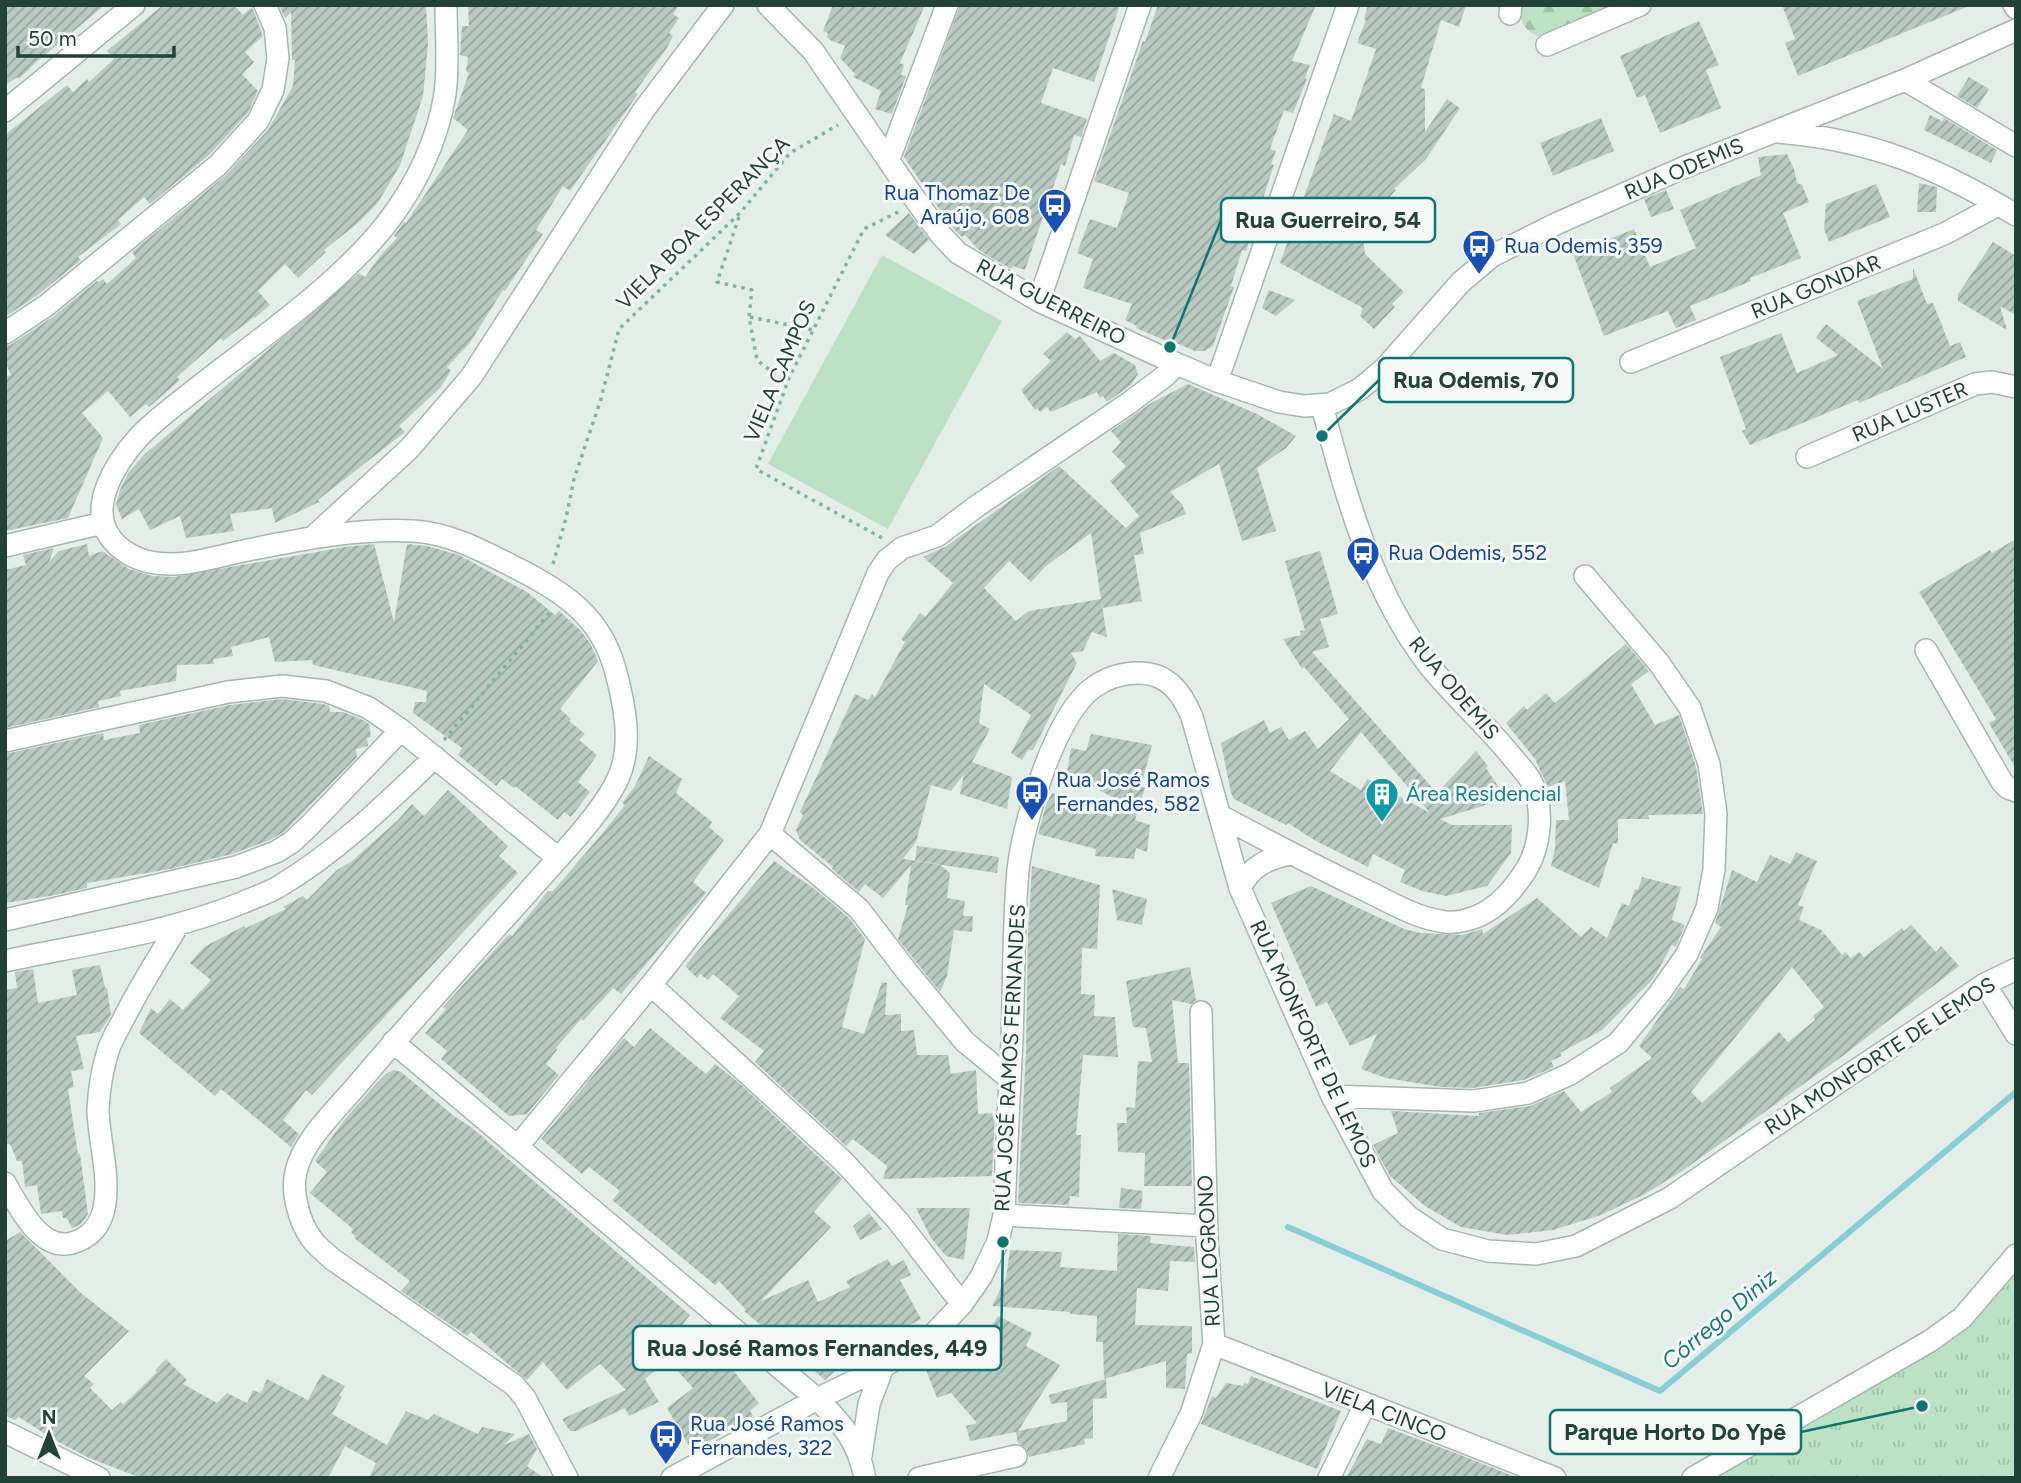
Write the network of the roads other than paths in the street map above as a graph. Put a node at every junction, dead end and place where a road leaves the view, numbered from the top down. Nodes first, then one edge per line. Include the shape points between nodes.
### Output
1 (134, 5) edge
2 (265, 5) edge
3 (446, 5) edge
4 (723, 5) edge
5 (768, 5) edge
6 (947, 5) edge
7 (1140, 5) edge
8 (1348, 5) edge
9 (1640, 5) edge
10 (2016, 30) edge
11 (1547, 44) dead end
12 (1905, 80) junction
13 (5, 111) edge
14 (1773, 132) junction
15 (2016, 146) edge
16 (889, 159) junction
17 (2007, 210) edge
18 (1040, 301) junction
19 (5, 333) edge
20 (1631, 362) dead end
21 (1177, 364) junction
22 (1217, 381) junction
23 (2016, 387) edge
24 (1322, 406) junction
25 (1807, 457) dead end
26 (103, 523) junction
27 (313, 537) junction
28 (5, 546) edge
29 (1585, 576) dead end
30 (1926, 650) dead end
31 (1192, 717) joint
32 (401, 730) junction
33 (5, 741) edge
34 (433, 756) junction
35 (2016, 791) edge
36 (1221, 816) junction
37 (770, 834) junction
38 (1290, 854) junction
39 (558, 858) junction
40 (1240, 888) junction
41 (5, 920) edge
42 (178, 925) junction
43 (5, 961) edge
44 (2016, 969) edge
45 (1985, 984) junction
46 (651, 985) junction
47 (1201, 1012) dead end
48 (2016, 1034) edge
49 (393, 1042) junction
50 (1010, 1079) junction
51 (1332, 1096) junction
52 (517, 1147) junction
53 (5, 1183) edge
54 (1003, 1215) junction
55 (1207, 1226) junction
56 (2016, 1256) edge
57 (962, 1304) junction
58 (1214, 1344) junction
59 (883, 1367) junction
60 (817, 1399) junction
61 (1364, 1405) junction
62 (5, 1432) edge
63 (861, 1456) junction
64 (1016, 1456) dead end
65 (99, 1478) edge
66 (567, 1478) edge
67 (672, 1478) edge
68 (866, 1478) edge
69 (919, 1478) edge
70 (1159, 1478) edge
71 (1329, 1478) edge
72 (1555, 1478) edge
73 (1693, 1478) edge

1 - 13 street
2 - 19 street via 275,28 278,58 273,90 258,121 218,165 47,305
3 - 26 street via 445,90 437,130 419,173 391,218 362,252 137,439 111,477 103,500
4 - 27 street via 643,111 471,377 409,449
5 - 16 street, RUA GUERREIRO via 813,51
6 - 16 street
7 - 18 street
8 - 22 street
9 - 11 street
10 - 12 street, RUA ODEMIS
12 - 14 street, RUA ODEMIS
12 - 15 street
14 - 17 street via 1822,136 1874,148 1962,184
14 - 24 street, RUA ODEMIS via 1558,223 1492,256 1461,282 1385,368 1360,389
16 - 18 street, RUA GUERREIRO via 958,253
17 - 20 street, RUA GONDAR
18 - 21 street, RUA GUERREIRO
21 - 22 street, RUA GUERREIRO
21 - 37 street via 1129,403 937,536 902,548 887,560
22 - 24 street, RUA GUERREIRO via 1279,402
23 - 25 street, RUA LUSTER via 1975,384
24 - 38 street, RUA ODEMIS via 1340,472 1392,611 1429,664 1530,780 1538,806 1539,834 1531,862 1513,890 1493,908 1468,920 1442,922 1416,915
26 - 27 street via 111,539 130,555 151,563 179,564
26 - 28 street
27 - 39 street via 376,531 441,534 555,590 598,630 622,695 624,761 599,808
29 - 51 street via 1659,663 1690,708 1709,764 1716,814 1714,869 1707,908 1687,954 1618,1043 1570,1074 1528,1093 1474,1101
30 - 35 street via 2002,782
31 - 36 street, RUA MONFORTE DE LEMOS
31 - 50 street, RUA JOSÉ RAMOS FERNANDES via 1171,682 1152,674 1113,676 1092,688 1049,755 1031,805 1018,869
32 - 33 street via 369,708 326,691 282,686 228,692
32 - 34 street
32 - 41 street via 310,825 276,852 236,867
34 - 39 street
34 - 42 street via 313,864 275,888
36 - 38 street, RUA ODEMIS
36 - 40 street, RUA MONFORTE DE LEMOS
37 - 46 street
37 - 50 street via 859,909 965,1042
38 - 40 street via 1254,868
39 - 49 street
40 - 51 street, RUA MONFORTE DE LEMOS
42 - 43 street
42 - 53 street via 108,1048 98,1110 107,1191 96,1229 80,1241 55,1243 41,1235
44 - 45 street, RUA MONFORTE DE LEMOS
45 - 48 street
45 - 51 street, RUA MONFORTE DE LEMOS via 1670,1198 1576,1246 1536,1254 1488,1251 1442,1239 1409,1217 1383,1191
46 - 52 street
46 - 57 street via 844,1162 898,1221
47 - 55 street, RUA LOGRONO
49 - 52 street
49 - 66 street via 316,1133 300,1160 295,1196 302,1221 332,1259 514,1385
50 - 54 street, RUA JOSÉ RAMOS FERNANDES
52 - 60 street
54 - 55 street
54 - 57 street, RUA JOSÉ RAMOS FERNANDES via 992,1257
55 - 58 street, RUA LOGRONO
56 - 73 street via 1962,1318 1930,1341
57 - 59 street, RUA JOSÉ RAMOS FERNANDES via 929,1339
58 - 61 street, VIELA CINCO
58 - 70 street, RUA LOGRONO via 1191,1414
59 - 60 street, RUA JOSÉ RAMOS FERNANDES
59 - 63 street via 869,1404
60 - 63 street via 844,1426
60 - 67 street, RUA JOSÉ RAMOS FERNANDES
61 - 71 street
61 - 72 street, VIELA CINCO
62 - 65 street
63 - 68 street
64 - 69 street

